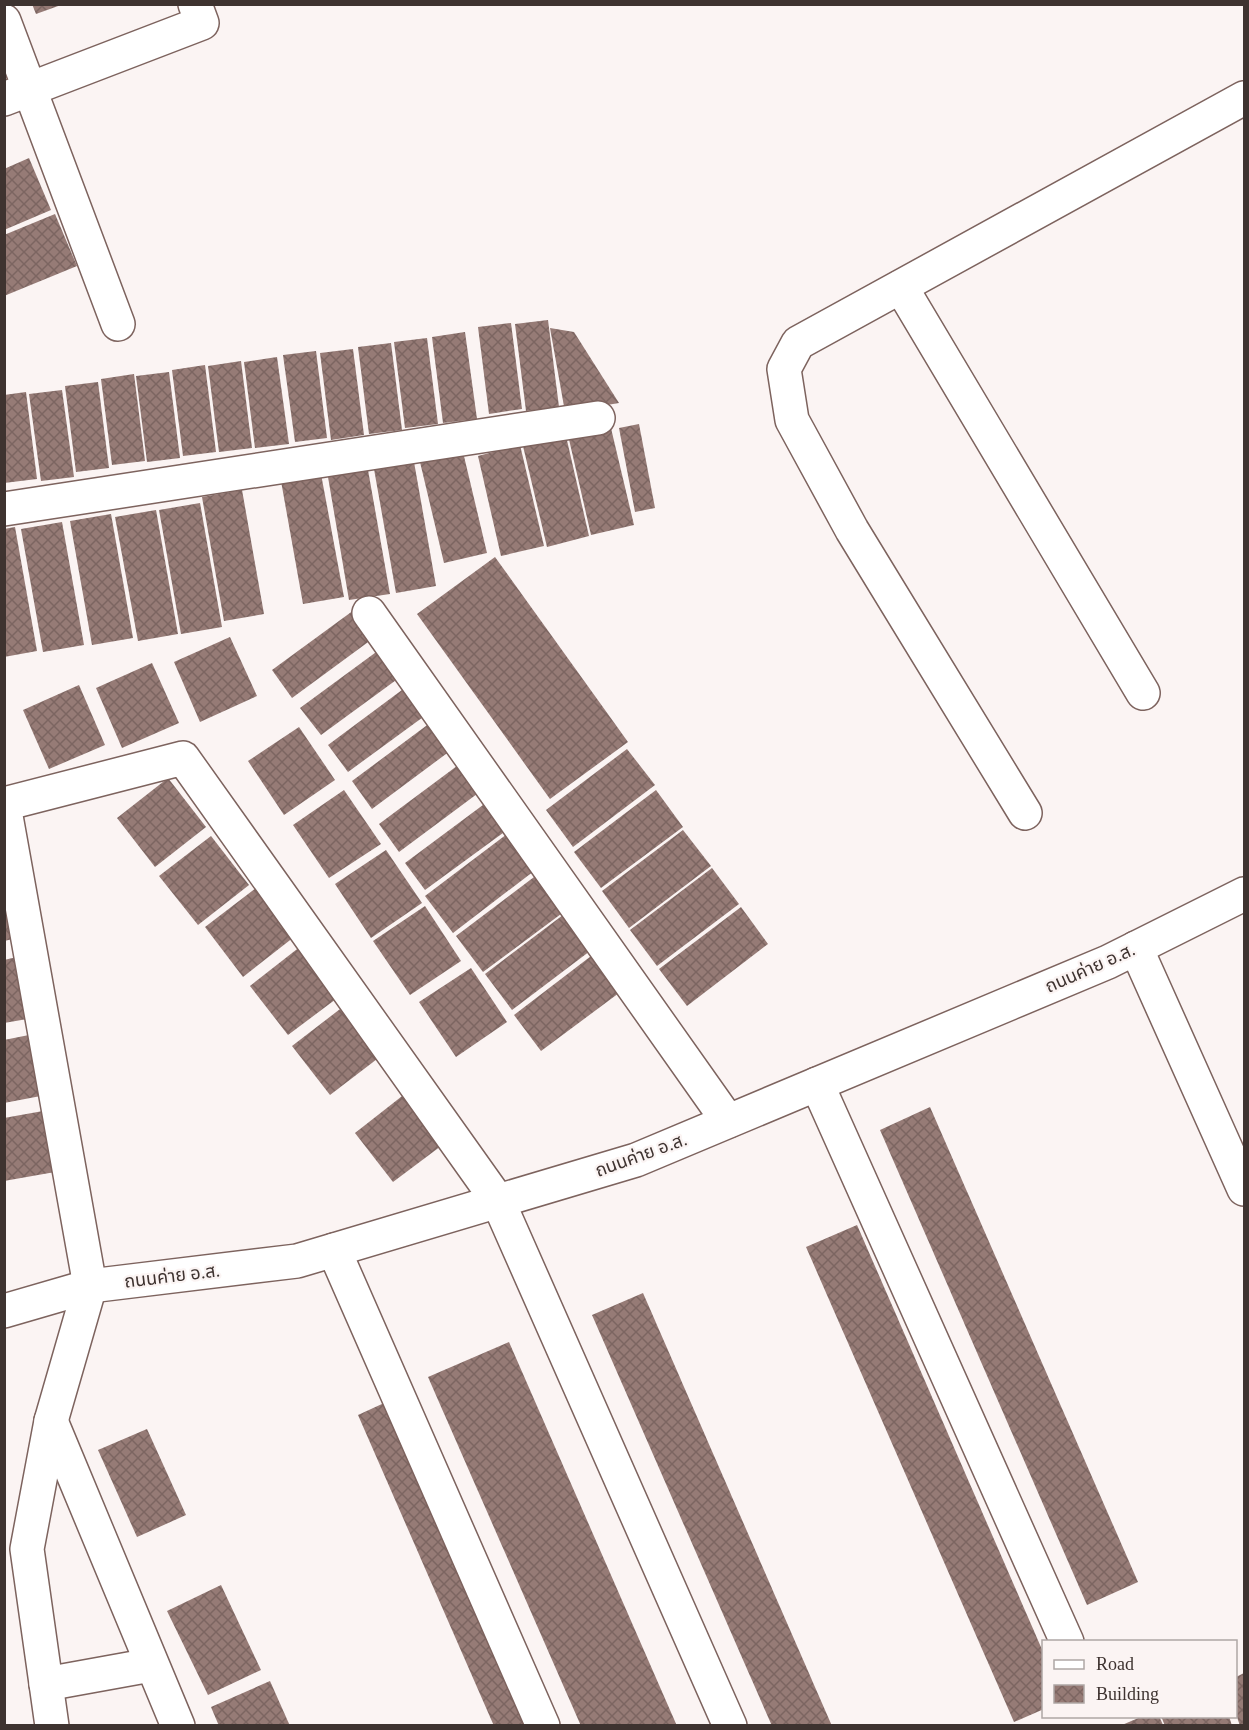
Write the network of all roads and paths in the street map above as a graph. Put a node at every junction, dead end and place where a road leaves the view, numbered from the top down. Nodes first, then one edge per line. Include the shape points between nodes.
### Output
1 (195, 4) edge
2 (4, 21) edge
3 (17, 94) edge
4 (1245, 98) edge
5 (902, 286) junction
6 (118, 324) dead end
7 (598, 418) dead end
8 (4, 509) edge
9 (369, 613) dead end
10 (1143, 693) dead end
11 (4, 804) edge
12 (1025, 813) dead end
13 (1245, 894) edge
14 (1136, 948) junction
15 (818, 1084) junction
16 (728, 1121) junction
17 (1245, 1189) edge
18 (498, 1201) junction
19 (334, 1250) junction
20 (90, 1286) junction
21 (4, 1311) edge
22 (51, 1421) junction
23 (16, 1550) edge
24 (1067, 1640) edge
25 (152, 1665) junction
26 (46, 1684) junction
27 (52, 1725) edge
28 (177, 1725) edge
29 (543, 1725) edge
30 (730, 1725) edge

1 - 3 street via 202,22
2 - 3 street
3 - 6 street
4 - 5 street
5 - 10 street
5 - 12 street via 798,343 784,369 792,420 852,530
7 - 8 street
9 - 16 street
11 - 18 street via 183,758
11 - 20 street
13 - 14 street, ถนนค่าย อ.ส.
14 - 15 street, ถนนค่าย อ.ส.
14 - 17 street
15 - 16 street, ถนนค่าย อ.ส.
15 - 24 street
16 - 18 street, ถนนค่าย อ.ส. via 636,1160
18 - 19 street, ถนนค่าย อ.ส.
18 - 30 street
19 - 20 street, ถนนค่าย อ.ส. via 297,1261
19 - 29 street
20 - 21 street, ถนนค่าย อ.ส.
20 - 22 street
22 - 23 street
22 - 25 street
23 - 26 street
25 - 26 street
25 - 28 street
26 - 27 street

